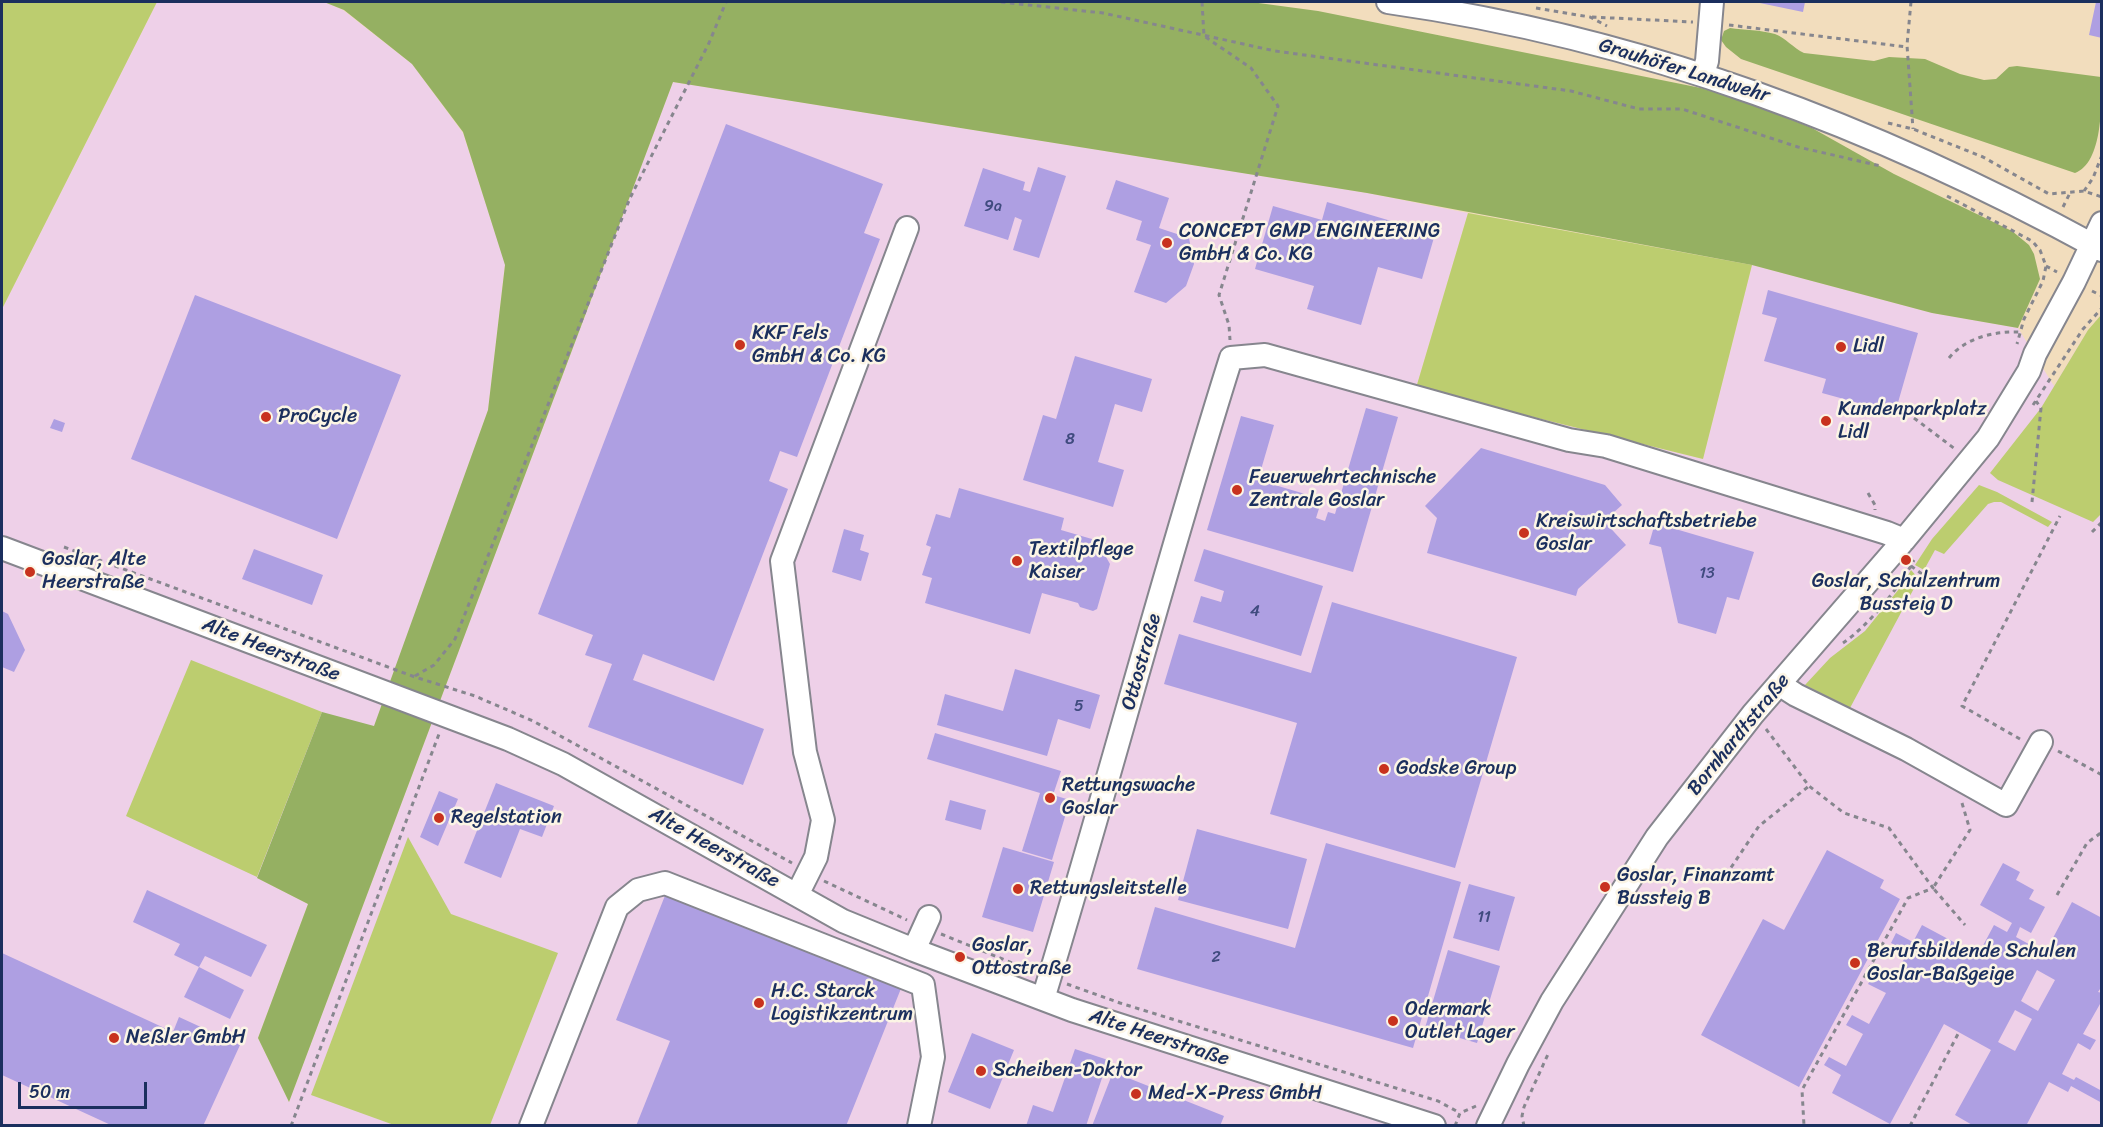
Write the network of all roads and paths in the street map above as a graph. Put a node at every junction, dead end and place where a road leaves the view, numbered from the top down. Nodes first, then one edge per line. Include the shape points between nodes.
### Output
1 (726, 2) edge
2 (1001, 2) edge
3 (1202, 2) edge
4 (1388, 2) edge
5 (1911, 2) edge
6 (1711, 12) edge
7 (1590, 17) dead end
8 (1204, 36) junction
9 (1907, 47) junction
10 (1703, 74) junction
11 (1913, 129) dead end
12 (2102, 155) edge
13 (1887, 167) dead end
14 (2084, 191) junction
15 (1940, 192) dead end
16 (2070, 193) dead end
17 (2102, 197) edge
18 (907, 228) dead end
19 (2099, 240) edge
20 (2040, 250) dead end
21 (2019, 332) dead end
22 (1231, 358) junction
23 (1949, 358) dead end
24 (2036, 401) dead end
25 (1914, 418) dead end
26 (1955, 449) dead end
27 (2032, 502) dead end
28 (2060, 516) dead end
29 (2102, 522) edge
30 (2092, 532) dead end
31 (1904, 540) junction
32 (64, 547) dead end
33 (2, 548) edge
34 (1911, 566) dead end
35 (1940, 584) dead end
36 (415, 677) junction
37 (1779, 684) junction
38 (1754, 714) junction
39 (446, 715) junction
40 (2039, 745) junction
41 (1953, 775) junction
42 (2102, 775) edge
43 (1809, 786) junction
44 (2102, 832) edge
45 (808, 873) junction
46 (1726, 875) dead end
47 (1932, 888) junction
48 (797, 895) junction
49 (2057, 895) dead end
50 (927, 922) junction
51 (1965, 925) dead end
52 (914, 950) junction
53 (1046, 988) junction
54 (1959, 1032) dead end
55 (1460, 1113) dead end
56 (291, 1125) edge
57 (531, 1125) edge
58 (919, 1125) edge
59 (1434, 1125) edge
60 (1488, 1125) edge
61 (1804, 1125) edge
62 (1910, 1125) edge

1 - 36 path via 630,198 455,639 434,665
2 - 8 path via 1103,13
3 - 8 path
4 - 10 street, Grauhöfer Landwehr via 1556,33
5 - 9 path
6 - 7 path
6 - 9 path
6 - 10 street
8 - 13 path via 1275,51 1571,91 1639,109 1682,109 1798,147
8 - 22 path via 1251,68 1278,106 1219,295 1229,325
9 - 11 path
10 - 19 street, Grauhöfer Landwehr via 1810,113
12 - 14 path
14 - 16 path
14 - 17 path
15 - 20 path via 2032,241
18 - 45 street via 782,561 805,752 823,820 816,857
19 - 31 street, Bornhardtstraße via 2029,371 1988,438
21 - 23 path via 1990,334 1957,349
22 - 31 street via 1265,355 1569,440 1606,446
22 - 53 street, Ottostraße
24 - 27 path via 2041,408
25 - 26 path
28 - 40 path via 1962,706
29 - 30 path
31 - 37 street, Bornhardtstraße
32 - 36 path
33 - 39 street, Alte Heerstraße
34 - 35 path
36 - 45 path via 475,696 532,722
37 - 38 street, Bornhardtstraße
37 - 41 street
38 - 43 path
38 - 60 street, Bornhardtstraße via 1657,837 1618,896 1552,1001
39 - 48 street, Alte Heerstraße via 562,764
39 - 56 path
40 - 41 street via 2006,805
40 - 42 path
41 - 47 path via 1970,830
43 - 46 path via 1759,826
43 - 47 path via 1844,813 1889,828
44 - 49 path via 2087,843
45 - 48 street
45 - 50 path via 876,907
47 - 51 path
47 - 61 path via 1908,898 1802,1090
48 - 52 street, Alte Heerstraße via 843,921
50 - 52 street
50 - 53 path
52 - 53 street, Alte Heerstraße
53 - 55 path via 1120,1003 1438,1101
53 - 59 street, Alte Heerstraße via 1072,1011
54 - 62 path
57 - 58 street via 617,907 638,890 665,883 923,985 933,1057

